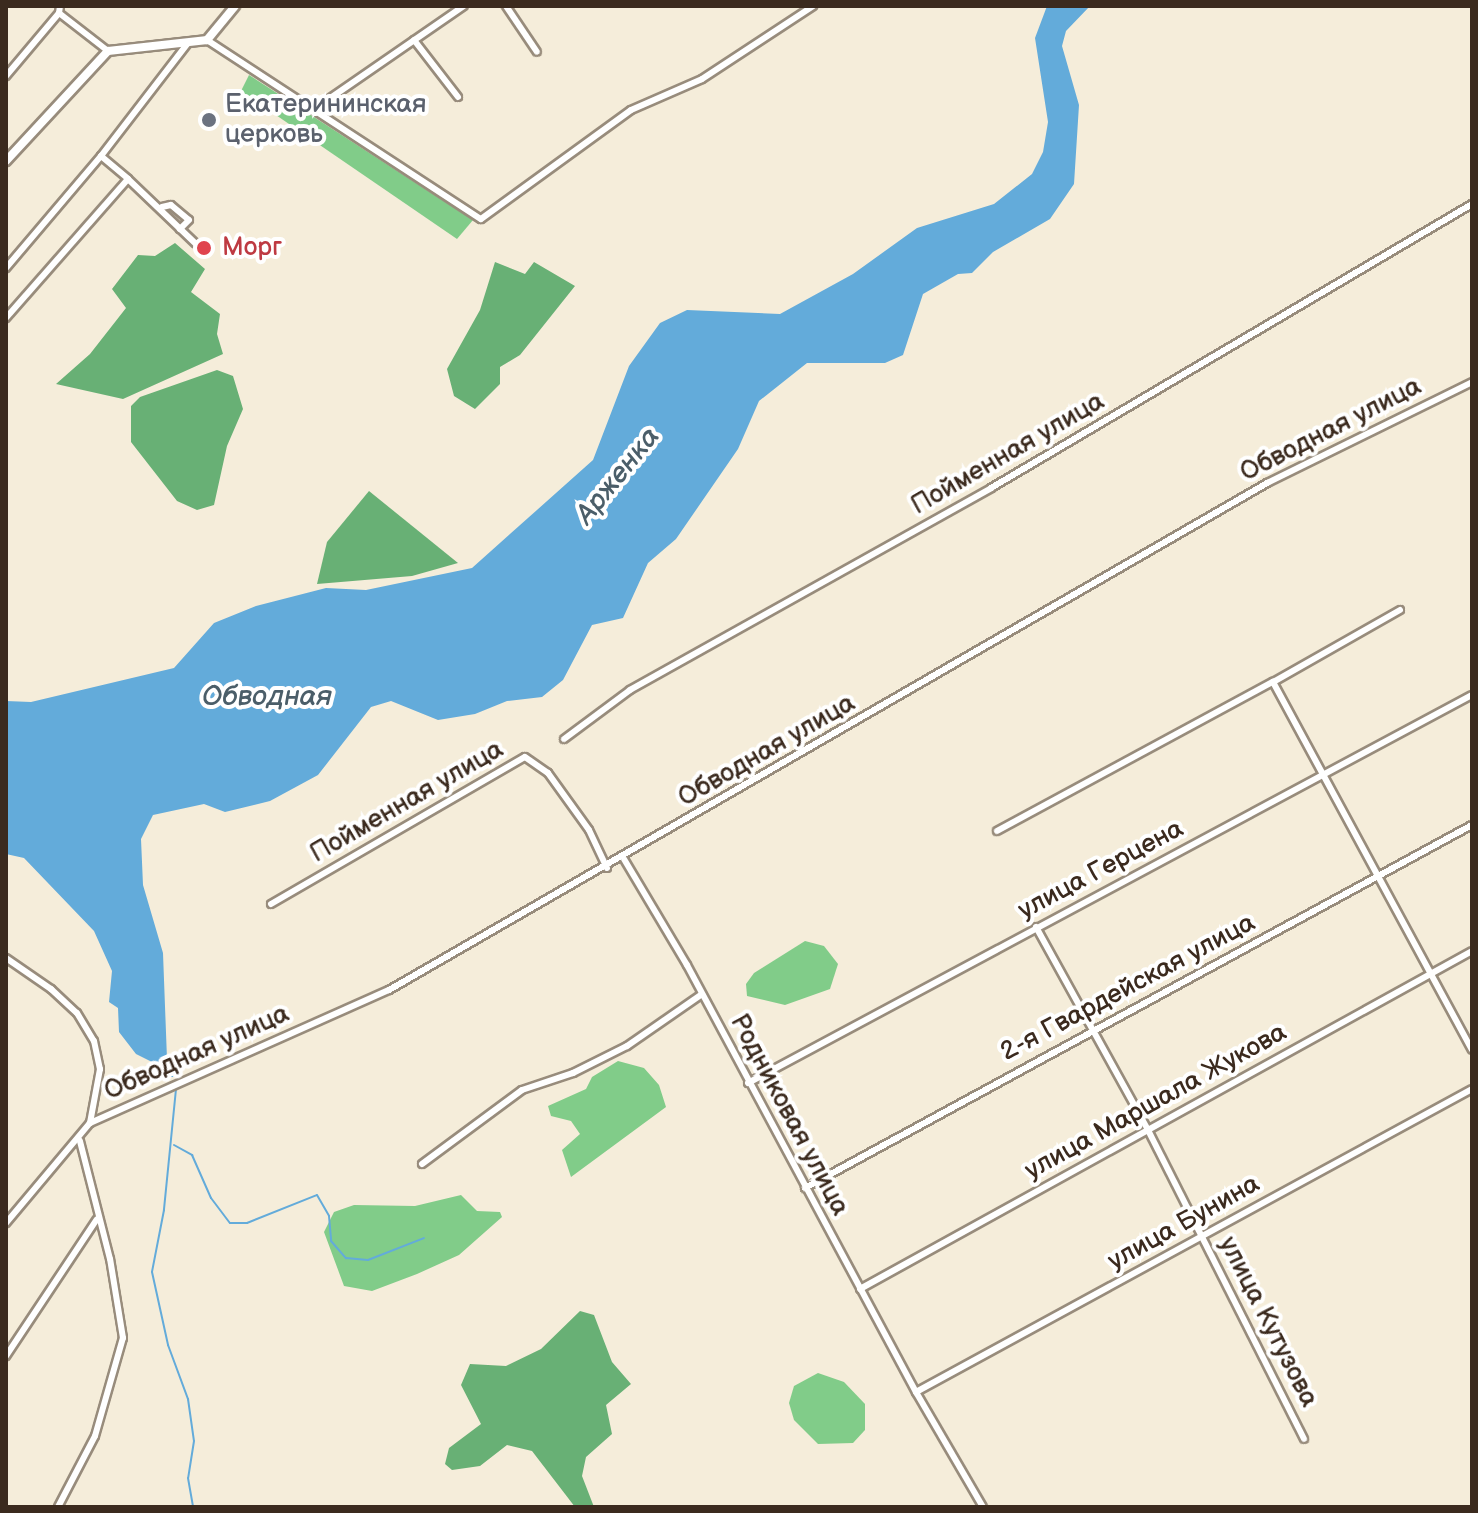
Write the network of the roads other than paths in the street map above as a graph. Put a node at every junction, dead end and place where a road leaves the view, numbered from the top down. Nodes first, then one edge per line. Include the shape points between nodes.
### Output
1 (235, 6) edge
2 (464, 6) edge
3 (506, 6) edge
4 (813, 6) edge
5 (59, 9) edge
6 (207, 40) junction
7 (414, 40) junction
8 (188, 43) junction
9 (108, 51) junction
10 (537, 52) dead end
11 (6, 76) edge
12 (458, 97) dead end
13 (313, 110) junction
14 (101, 156) junction
15 (6, 161) edge
16 (128, 179) junction
17 (1472, 204) edge
18 (162, 207) junction
19 (180, 229) junction
20 (195, 243) dead end
21 (6, 268) edge
22 (6, 318) edge
23 (1472, 382) edge
24 (1400, 610) dead end
25 (1273, 682) junction
26 (1472, 695) edge
27 (564, 739) dead end
28 (1324, 775) junction
29 (1472, 825) edge
30 (997, 831) dead end
31 (624, 859) junction
32 (607, 868) junction
33 (1376, 877) junction
34 (271, 904) dead end
35 (1036, 927) junction
36 (1472, 951) edge
37 (6, 958) edge
38 (1430, 974) junction
39 (702, 994) junction
40 (1092, 1029) junction
41 (1472, 1050) edge
42 (748, 1083) junction
43 (1472, 1089) edge
44 (90, 1123) junction
45 (1148, 1130) junction
46 (80, 1141) junction
47 (422, 1164) dead end
48 (805, 1188) junction
49 (97, 1219) junction
50 (6, 1223) edge
51 (1202, 1236) junction
52 (860, 1289) junction
53 (6, 1356) edge
54 (916, 1392) junction
55 (1304, 1439) dead end
56 (58, 1507) edge
57 (983, 1507) edge

1 - 6 street
2 - 7 street
3 - 10 street
4 - 13 street via 702,79 631,110 481,219
5 - 9 street
5 - 11 street
6 - 8 street
6 - 13 street
7 - 12 street
7 - 13 street
8 - 9 street
8 - 14 street
9 - 15 street
14 - 16 street
14 - 21 street
16 - 18 street
16 - 22 street
17 - 27 street, Пойменная улица via 991,488 630,690
18 - 19 street
18 - 19 street via 171,205 189,220
19 - 20 street
23 - 31 street, Обводная улица via 1267,483
24 - 25 street
25 - 28 street
25 - 30 street
26 - 28 street, улица Герцена
28 - 33 street
28 - 35 street, улица Герцена
29 - 33 street, 2-я Гвардейская улица
31 - 32 street, Обводная улица
31 - 39 street, Родниковая улица
32 - 34 street, Пойменная улица via 589,830 548,773 525,757
32 - 44 street, Обводная улица via 389,990
33 - 38 street
33 - 40 street, 2-я Гвардейская улица
35 - 40 street, улица Кутузова
35 - 42 street, улица Герцена
36 - 38 street, улица Маршала Жукова
37 - 44 street via 60,997 94,1041 100,1069
38 - 41 street
38 - 45 street, улица Маршала Жукова
39 - 42 street, Родниковая улица
39 - 47 street via 627,1046 573,1073 522,1090
40 - 45 street, улица Кутузова
40 - 48 street, 2-я Гвардейская улица
42 - 48 street, Родниковая улица
43 - 51 street, улица Бунина
44 - 46 street, Обводная улица
45 - 51 street, улица Кутузова
45 - 52 street, улица Маршала Жукова
46 - 49 street
46 - 50 street, Обводная улица
48 - 52 street, Родниковая улица
49 - 53 street
49 - 56 street via 110,1259 123,1338 95,1436
51 - 54 street, улица Бунина
51 - 55 street, улица Кутузова
52 - 54 street, Родниковая улица
54 - 57 street, Родниковая улица

